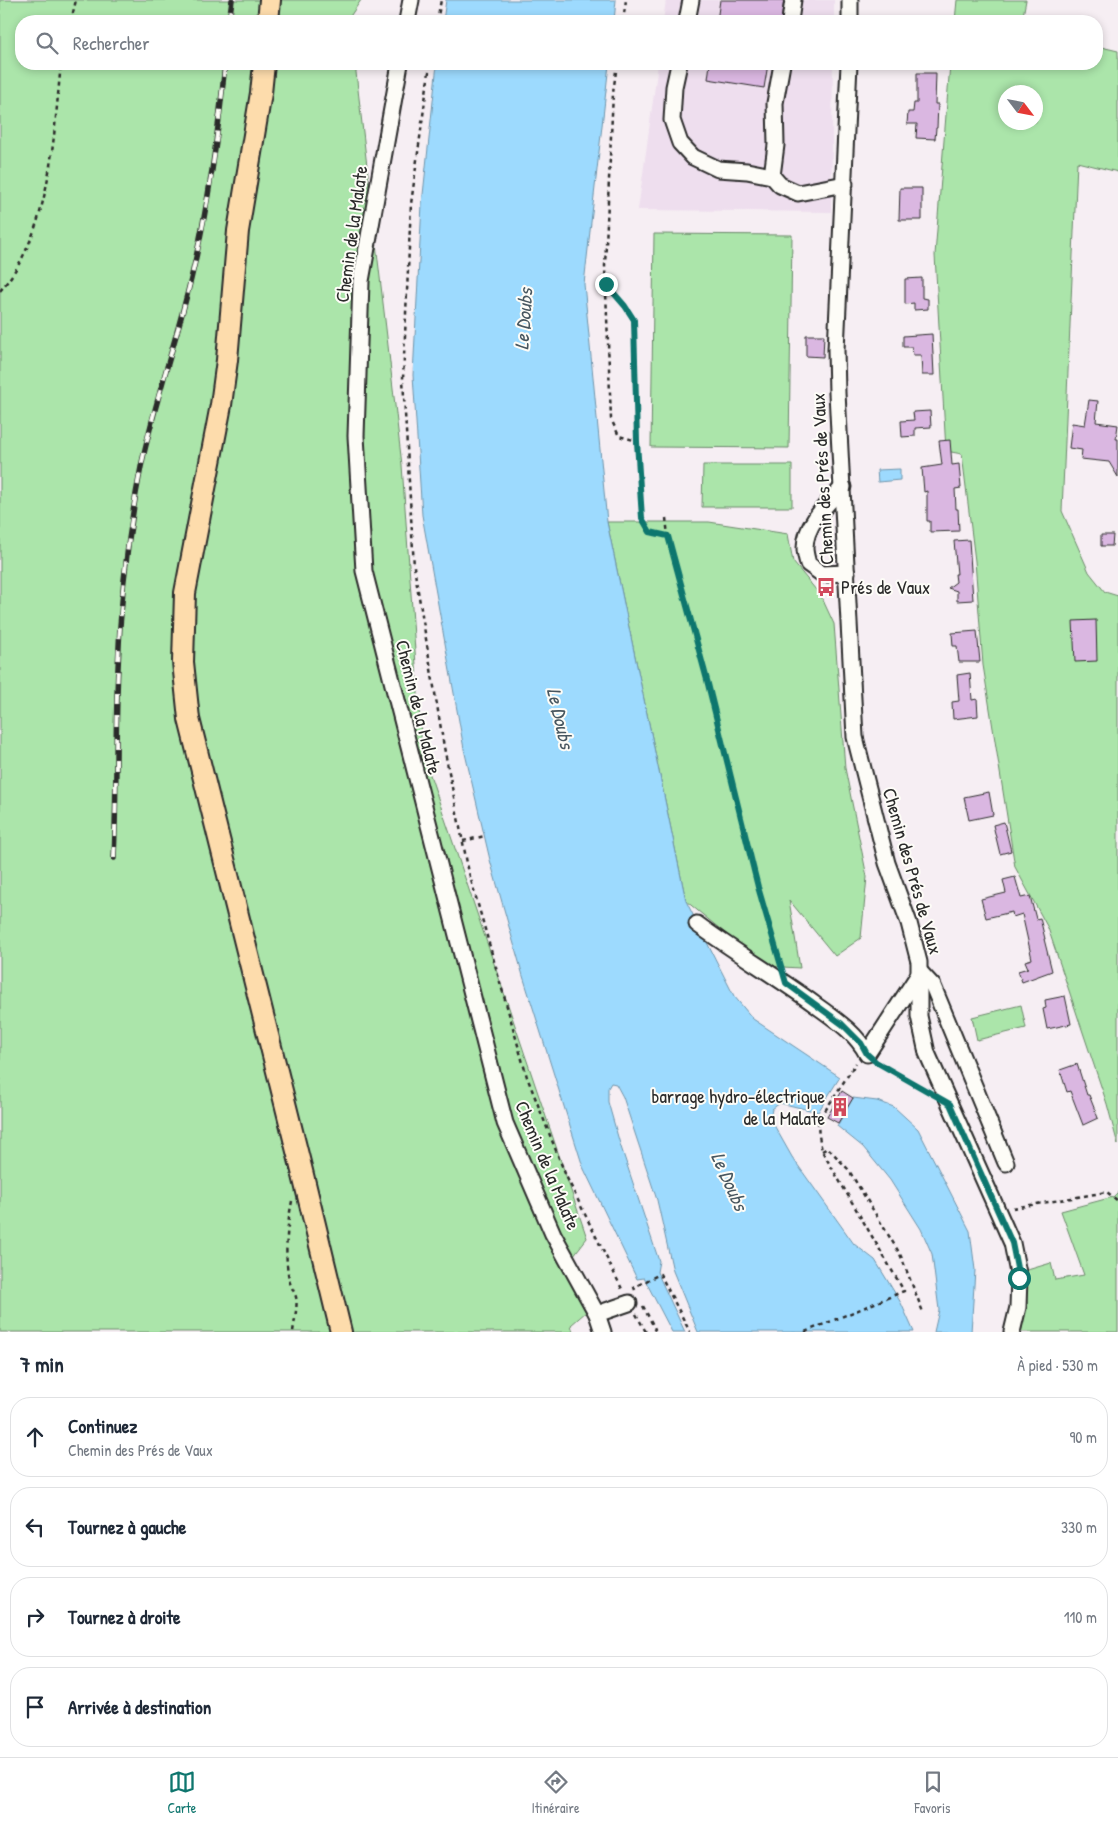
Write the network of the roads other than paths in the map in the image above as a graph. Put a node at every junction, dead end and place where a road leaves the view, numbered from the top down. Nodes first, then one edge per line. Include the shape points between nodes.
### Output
1 (270, 0) edge
2 (411, 0) edge
3 (691, 0) edge
4 (793, 0) edge
5 (850, 0) edge
6 (269, 15) edge
7 (408, 15) edge
8 (688, 15) edge
9 (791, 15) edge
10 (850, 15) edge
11 (263, 70) edge
12 (399, 70) edge
13 (678, 70) edge
14 (781, 70) edge
15 (849, 70) edge
16 (772, 176) junction
17 (845, 184) junction
18 (842, 487) junction
19 (847, 573) junction
20 (697, 924) dead end
21 (920, 972) junction
22 (1006, 1163) dead end
23 (637, 1301) road end
24 (597, 1314) junction
25 (341, 1332) edge
26 (603, 1332) edge
27 (1012, 1332) edge

1 - 6 main road
2 - 7 street
3 - 8 street
4 - 9 street
5 - 10 street
11 - 25 main road via 238,231 221,405 184,593 183,662 189,719
12 - 24 street, Chemin de la Malate via 361,280 356,436 364,571 505,1123 553,1234
13 - 16 street via 672,120 680,143 693,157 718,169
14 - 16 street via 775,103 776,145
15 - 17 street, Chemin des Prés de Vaux
16 - 17 street via 780,185 798,193
17 - 18 street, Chemin des Prés de Vaux via 836,350
18 - 19 street, Chemin des Prés de Vaux
18 - 19 street via 816,519 808,533 805,549 808,564 822,574
19 - 21 street, Chemin des Prés de Vaux via 855,737 887,864 908,923
20 - 21 street via 842,1024 867,1054
21 - 22 street, Chemin des Prés de Vaux via 933,986
21 - 27 street, Chemin des Prés de Vaux via 919,1016 927,1053 1012,1243 1019,1278 1018,1307
23 - 24 street
24 - 26 street, Chemin de la Malate

